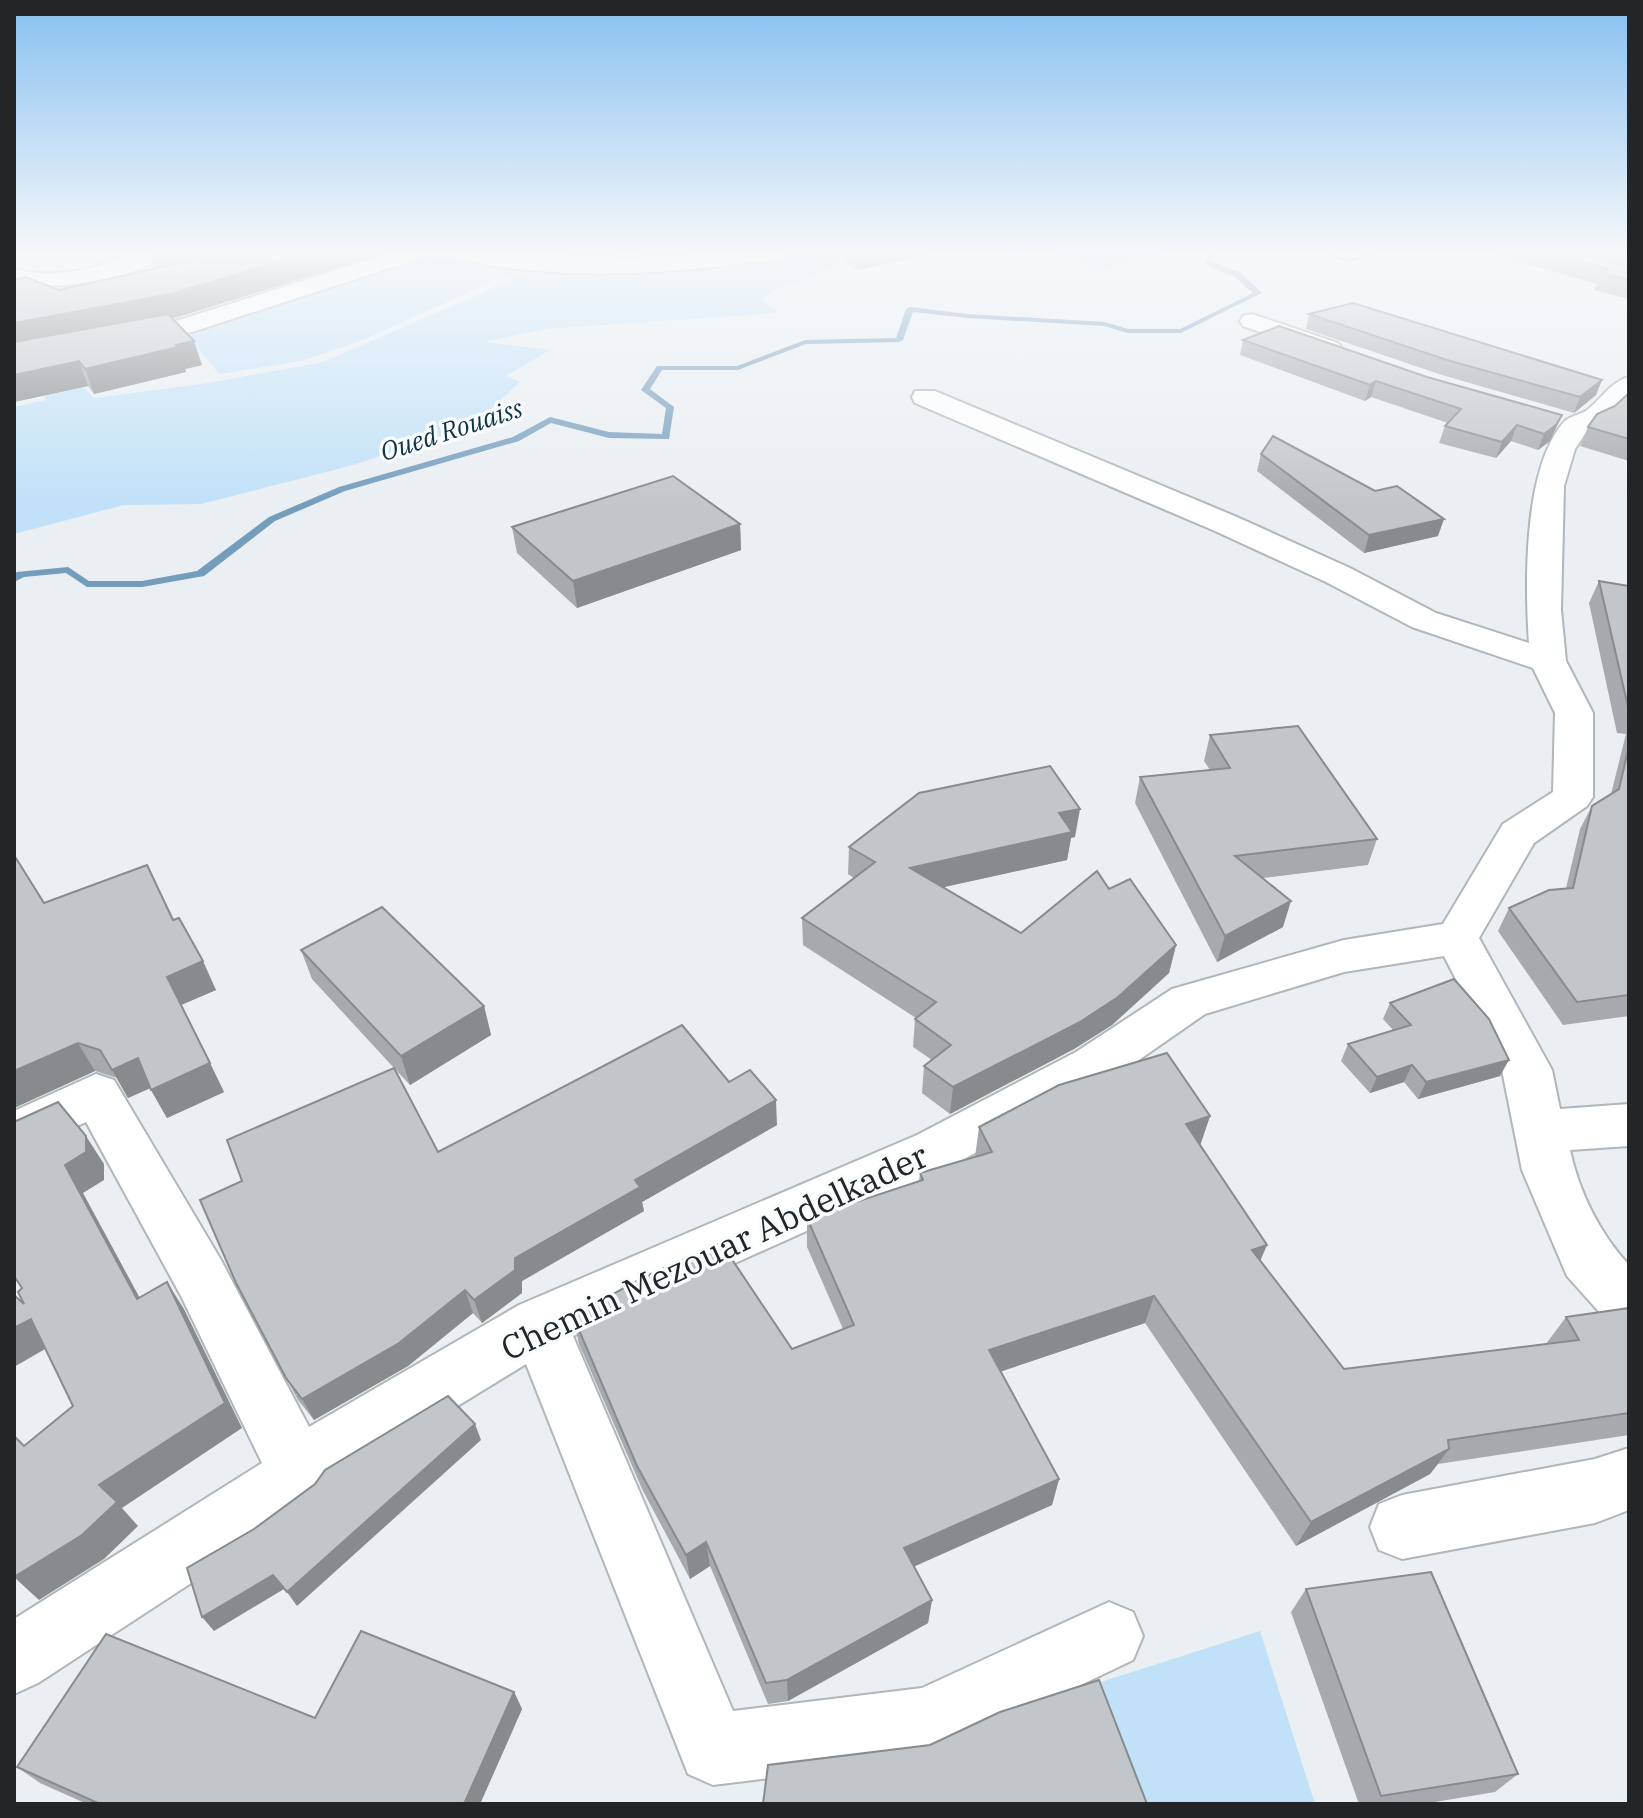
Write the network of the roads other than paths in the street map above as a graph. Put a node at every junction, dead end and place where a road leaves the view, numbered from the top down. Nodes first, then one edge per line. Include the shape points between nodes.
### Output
1 (133, 336) edge
2 (1294, 336) edge
3 (14, 357) edge
4 (1357, 358) edge
5 (1629, 385) edge
6 (925, 397) dead end
7 (1548, 661) junction
8 (1457, 938) junction
9 (1629, 1125) edge
10 (1539, 1131) junction
11 (14, 1134) edge
12 (1629, 1305) edge
13 (539, 1324) junction
14 (301, 1475) junction
15 (1629, 1479) edge
16 (1402, 1527) dead end
17 (1109, 1636) dead end
18 (14, 1659) edge

1 - 3 street
2 - 4 street
5 - 7 street via 1595,417 1562,421 1561,449 1549,486 1544,610
6 - 7 street via 1226,524 1424,620
7 - 8 street via 1574,713 1573,797 1518,834
8 - 10 street via 1527,1070
8 - 13 street, Chemin Mezouar Abdelkader via 1344,956 1189,1001 1093,1066 935,1150
9 - 10 street
10 - 12 street via 1548,1170 1587,1259
11 - 14 street via 96,1094 201,1278
13 - 14 street, Chemin Mezouar Abdelkader via 310,1461
13 - 17 street via 713,1749 926,1723
14 - 18 street, Chemin Mezouar Abdelkader
15 - 16 street via 1595,1491

